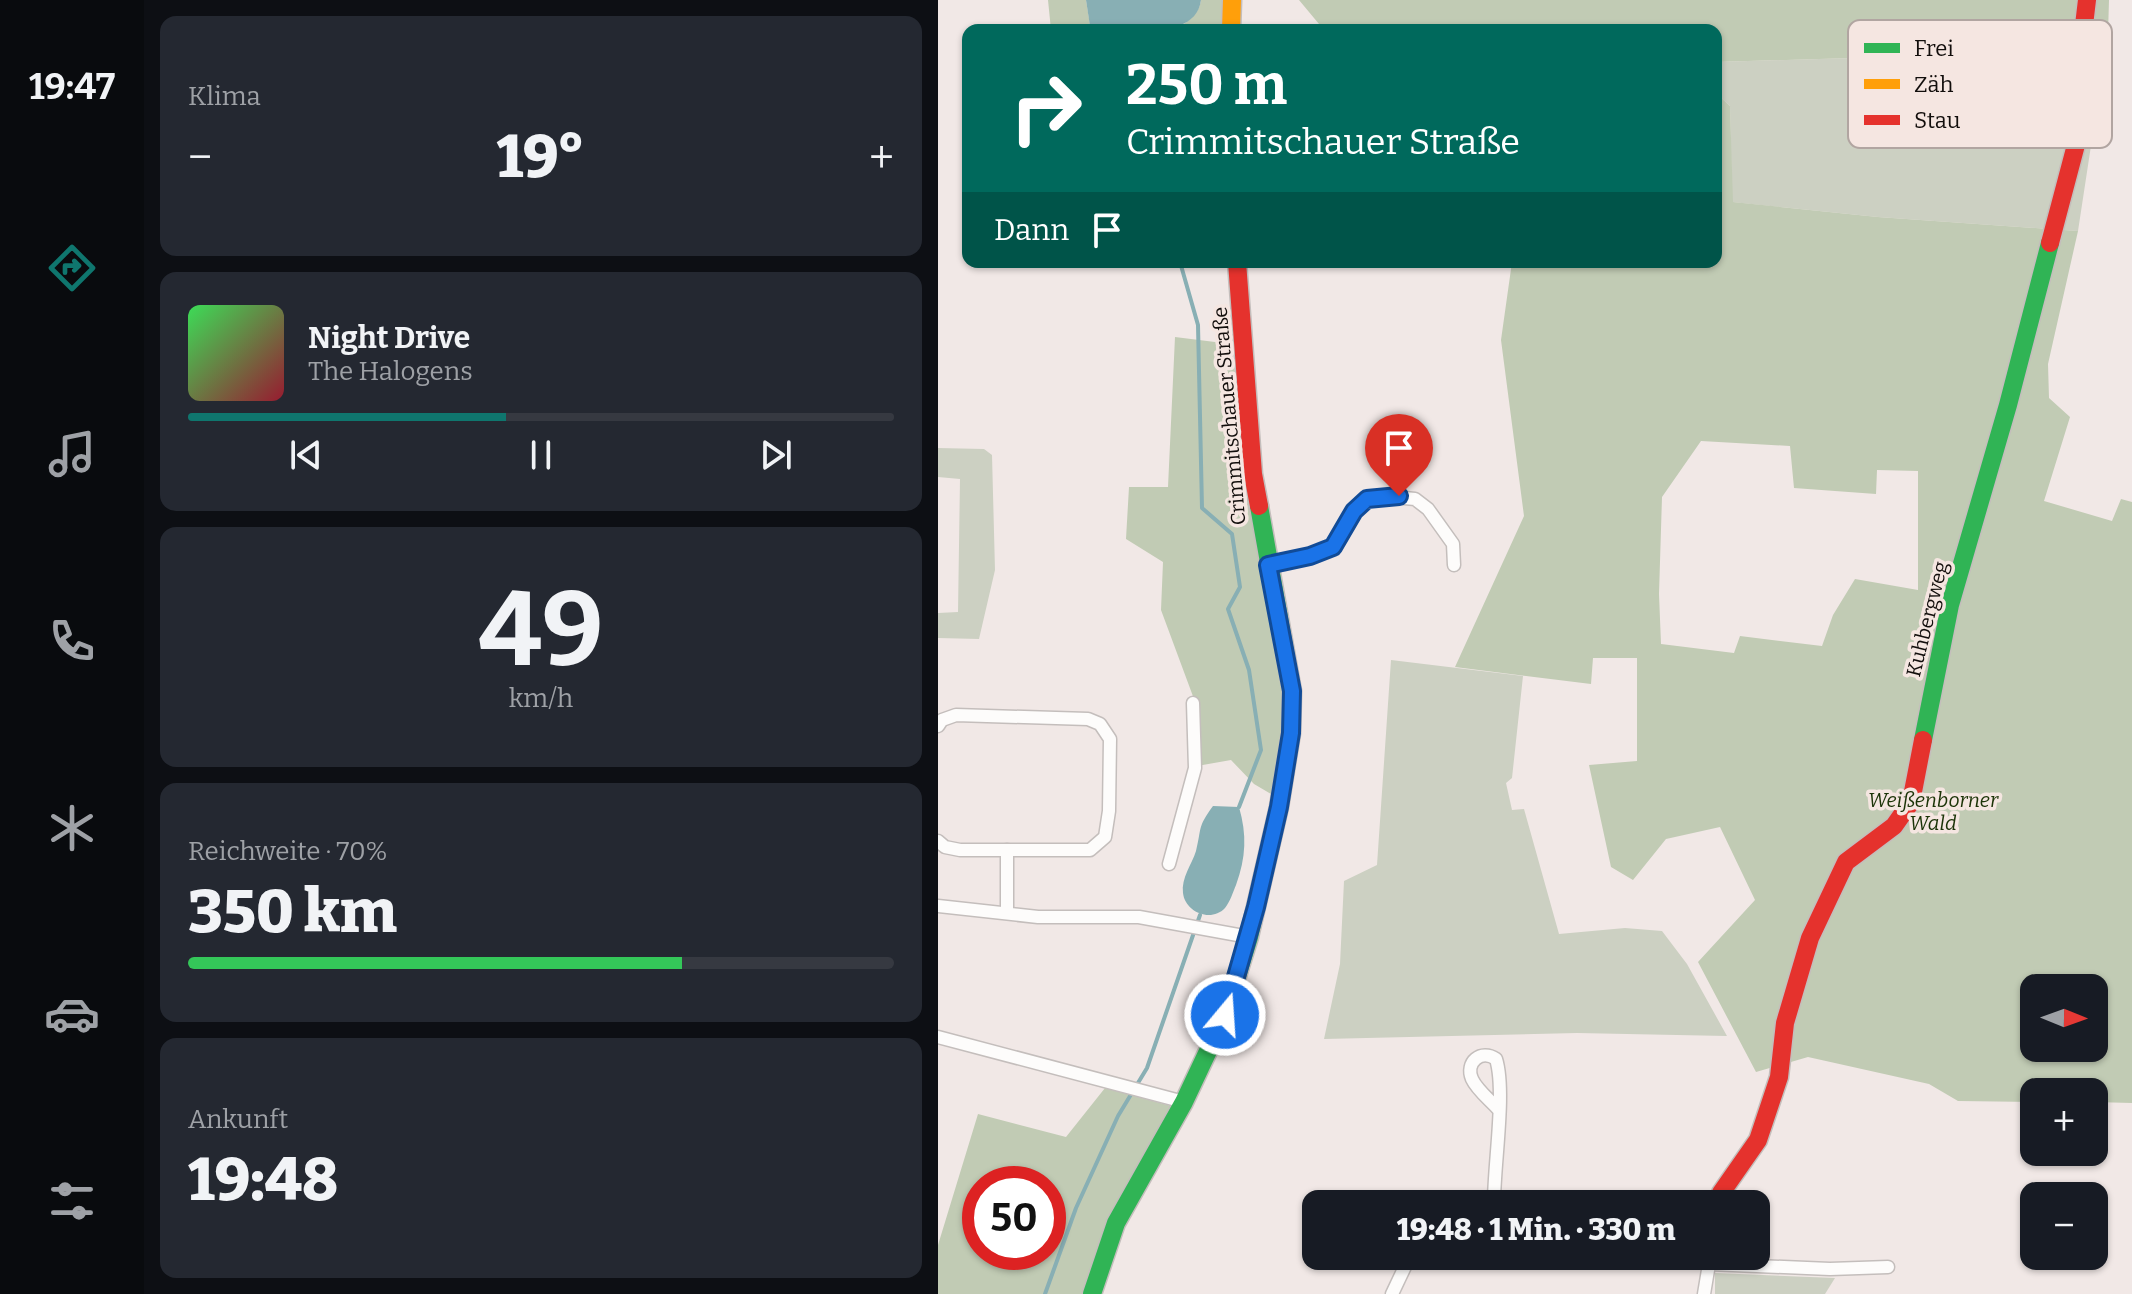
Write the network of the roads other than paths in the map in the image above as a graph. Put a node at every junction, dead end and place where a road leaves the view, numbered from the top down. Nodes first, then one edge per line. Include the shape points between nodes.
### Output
1 (1232, 0) edge
2 (2087, 0) edge
3 (2086, 20) edge
4 (1231, 24) edge
5 (2075, 148) edge
6 (1237, 268) edge
7 (1268, 565) junction
8 (1454, 565) dead end
9 (1193, 703) dead end
10 (938, 726) edge
11 (938, 841) edge
12 (1007, 850) junction
13 (1169, 864) dead end
14 (938, 906) edge
15 (1007, 912) junction
16 (1249, 937) junction
17 (938, 1037) edge
18 (1184, 1102) junction
19 (1498, 1109) dead end
20 (1493, 1190) edge
21 (1723, 1190) edge
22 (1770, 1264) edge
23 (1888, 1267) dead end
24 (1403, 1270) edge
25 (1708, 1270) edge
26 (1092, 1294) edge
27 (1392, 1294) edge
28 (1704, 1294) edge

1 - 4 street
2 - 3 street, Kuhbergweg
5 - 21 street, Kuhbergweg via 1950,605 1911,802 1894,826 1846,862 1810,938 1785,1023 1779,1077 1758,1140
6 - 7 street, Crimmitschauer Straße via 1253,474
7 - 8 street via 1333,547 1354,511 1367,499 1383,496 1415,499 1428,509 1453,544
7 - 16 street, Crimmitschauer Straße via 1292,691 1291,733
9 - 13 street via 1195,768
10 - 12 street via 956,715 1088,719 1100,724 1110,739 1105,837 1090,850
11 - 12 street via 960,850
12 - 15 street
14 - 15 street
15 - 16 street via 1139,917
16 - 18 street, Crimmitschauer Straße via 1225,1015
17 - 18 street
18 - 26 street, Crimmitschauer Straße via 1116,1223
19 - 20 street
22 - 23 street
24 - 27 street
25 - 28 street

